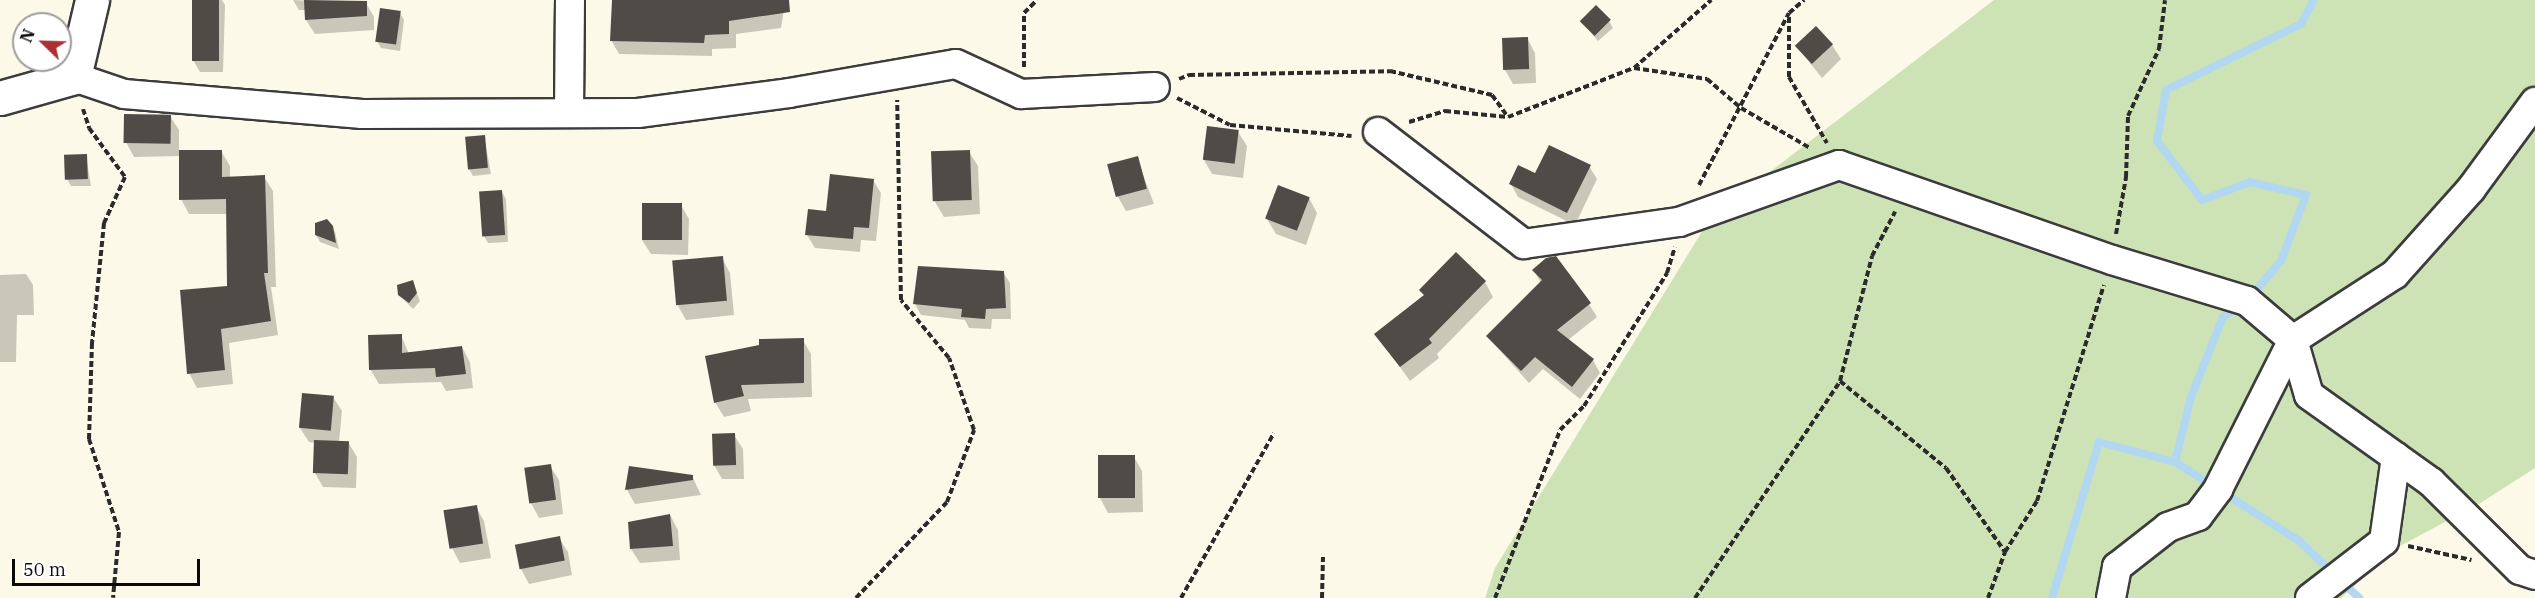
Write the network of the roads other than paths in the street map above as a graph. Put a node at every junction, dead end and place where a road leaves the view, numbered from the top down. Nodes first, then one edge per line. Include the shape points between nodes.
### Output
1 (92, 0) edge
2 (570, 0) edge
3 (74, 77) junction
4 (1155, 87) road end
5 (0, 98) edge
6 (2535, 102) edge
7 (569, 113) junction
8 (1378, 132) road end
9 (2293, 340) junction
10 (2396, 457) junction
11 (2535, 575) edge
12 (2110, 598) edge
13 (2310, 598) edge

1 - 3 street
2 - 7 street
3 - 5 street
3 - 7 street via 124,94 362,114
4 - 7 street via 1021,94 956,64 638,113
6 - 9 street via 2471,189 2396,274
8 - 9 street via 1524,244 1679,222 1839,165 2112,260 2247,301
9 - 10 street via 2309,395
9 - 12 street via 2218,489 2198,516 2168,527 2117,567
10 - 11 street via 2431,482 2520,570
10 - 13 street via 2384,541

